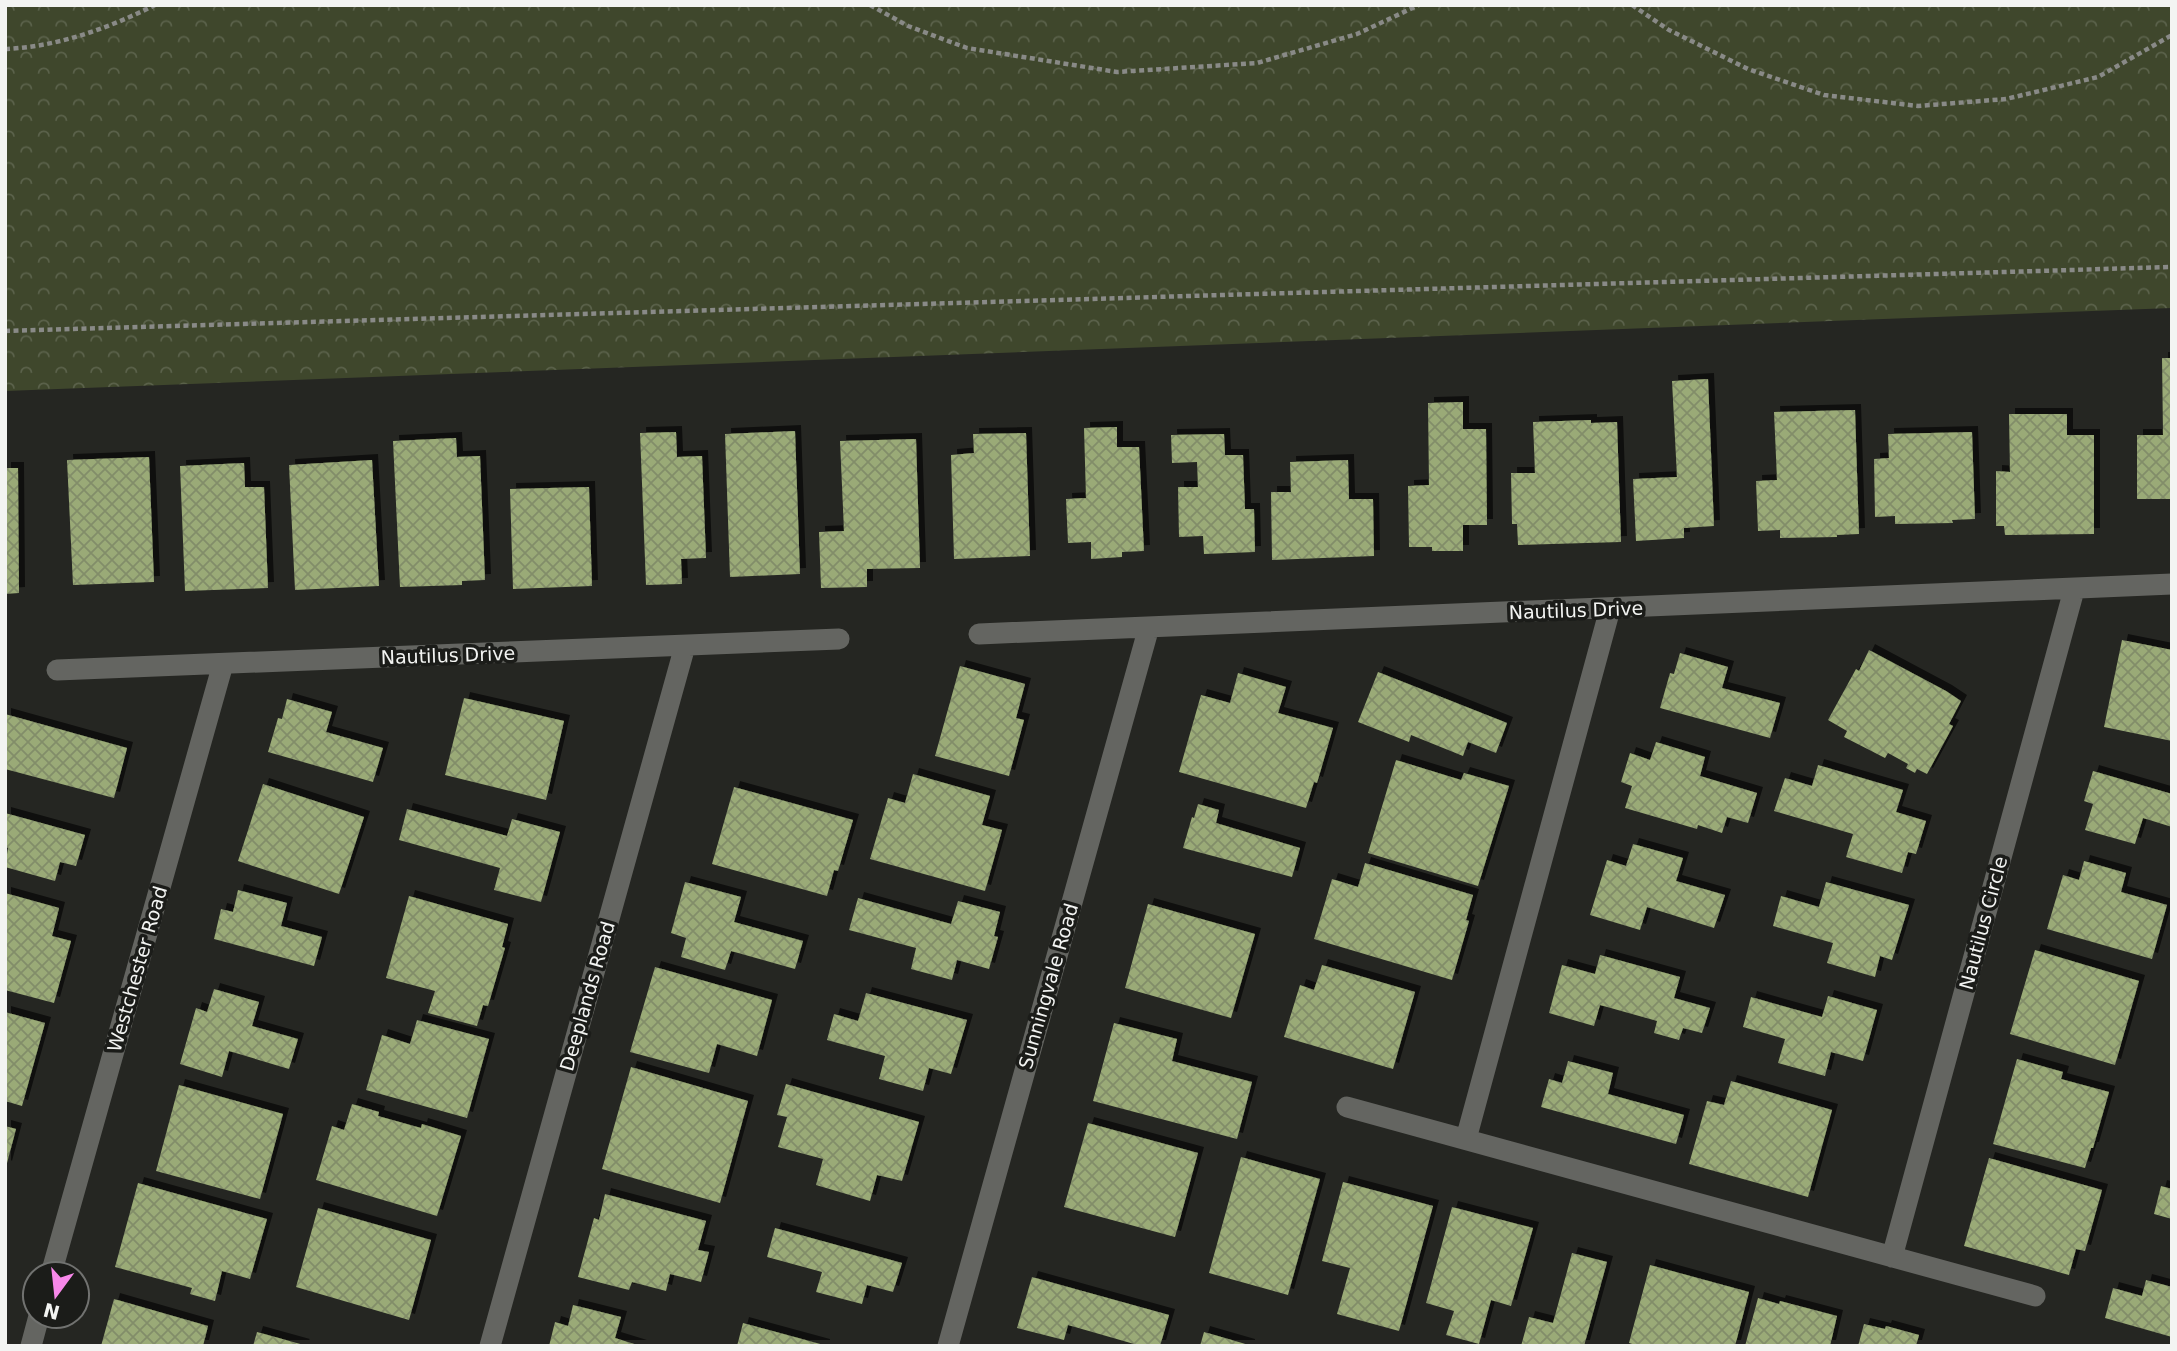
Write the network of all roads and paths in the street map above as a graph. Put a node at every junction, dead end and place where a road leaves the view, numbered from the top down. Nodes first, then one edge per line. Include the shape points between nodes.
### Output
1 (155, 5) edge
2 (870, 5) edge
3 (1419, 5) edge
4 (1632, 5) edge
5 (2172, 35) edge
6 (5, 49) edge
7 (2172, 267) edge
8 (5, 331) edge
9 (2172, 584) edge
10 (2074, 590) junction
11 (1610, 609) junction
12 (1149, 627) junction
13 (979, 634) dead end
14 (839, 639) dead end
15 (685, 646) junction
16 (223, 664) junction
17 (57, 670) dead end
18 (1346, 1107) dead end
19 (1466, 1139) junction
20 (1892, 1257) junction
21 (55, 1260) edge
22 (2035, 1296) dead end
23 (490, 1346) edge
24 (948, 1346) edge

1 - 6 path via 121,22 34,47
2 - 3 path via 908,26 968,48 1117,72 1257,63 1357,34
4 - 5 path via 1669,30 1748,69 1824,95 1918,106 2006,99 2098,77
7 - 8 path
9 - 10 street, Nautilus Drive
10 - 11 street, Nautilus Drive
10 - 20 street, Nautilus Circle
11 - 12 street, Nautilus Drive
11 - 19 street
12 - 13 street, Nautilus Drive
12 - 24 street, Sunningvale Road
14 - 15 street, Nautilus Drive
15 - 16 street, Nautilus Drive
15 - 23 street, Deeplands Road
16 - 17 street, Nautilus Drive
16 - 21 street, Westchester Road
18 - 19 street
19 - 20 street
20 - 22 street

